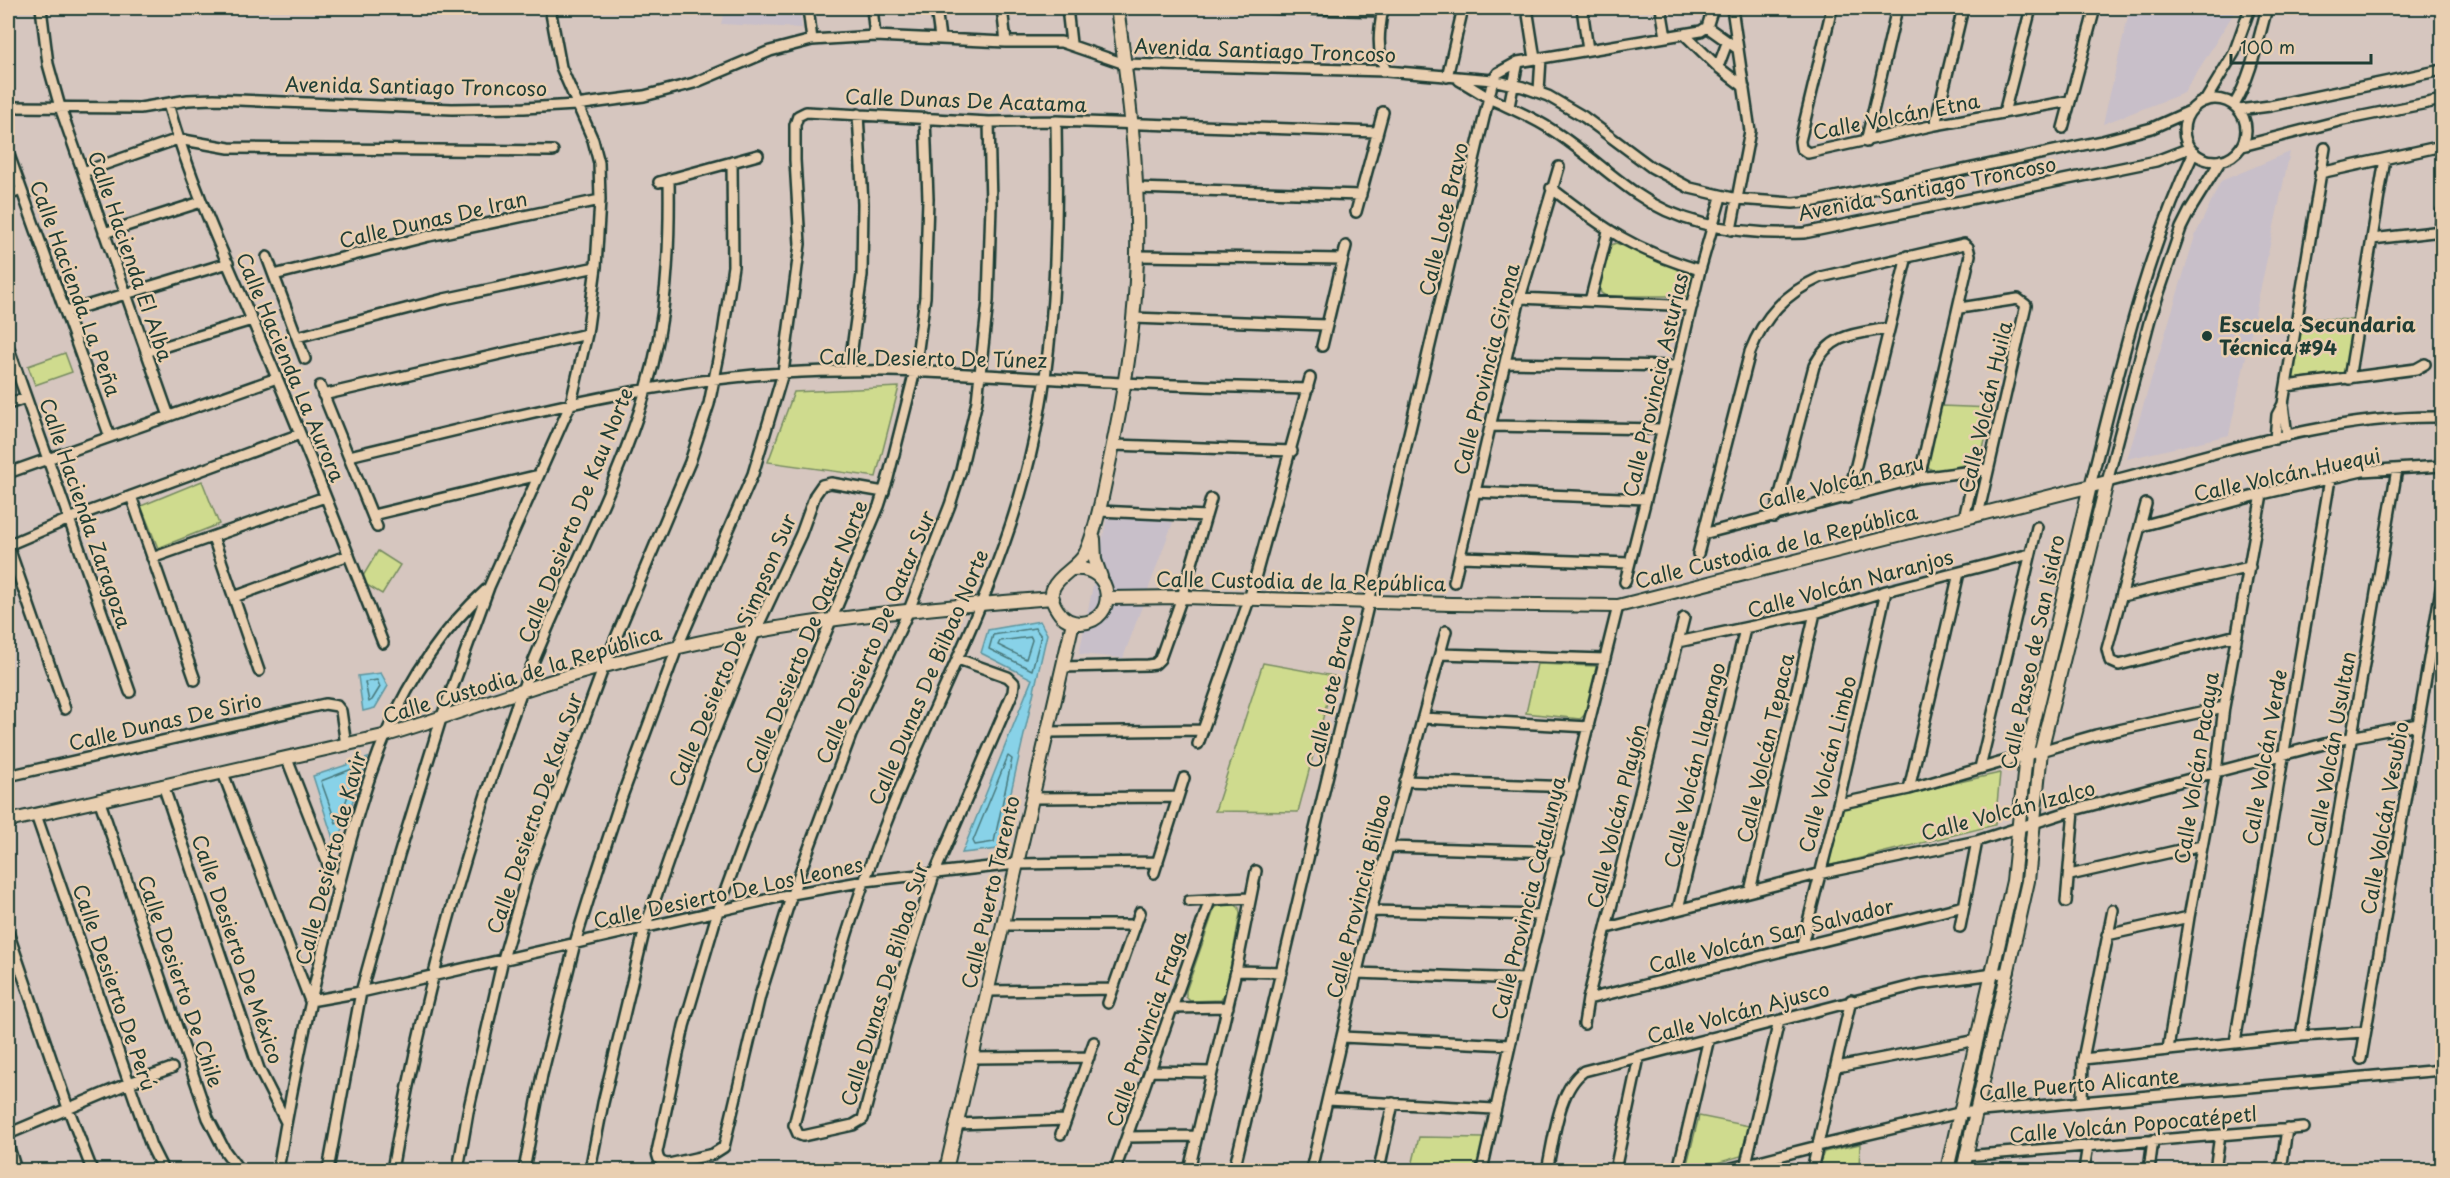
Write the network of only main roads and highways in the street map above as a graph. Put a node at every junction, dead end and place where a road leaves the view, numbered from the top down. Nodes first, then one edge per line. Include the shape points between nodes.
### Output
1 (1117, 8) edge
2 (2107, 482) joint
3 (2090, 486) junction
4 (1094, 528) junction
5 (1073, 569) junction
6 (1103, 580) junction
7 (1053, 598) junction
8 (1107, 598) junction
9 (1073, 622) junction
10 (8, 821) edge
11 (946, 1170) edge
12 (1947, 1170) edge
13 (1963, 1170) edge

1 - 4 main road via 1133,125 1137,256 1125,383
2 - 3 main road, Calle Custodia de la República
2 - 13 main road, Calle Paseo de San Isidro via 2041,751 2028,880
3 - 8 main road, Calle Custodia de la República via 1618,606
3 - 12 main road, Calle Paseo de San Isidro via 2026,754 2013,881
4 - 5 main road via 1085,554
4 - 6 main road via 1095,560
5 - 6 main road via 1090,570
5 - 7 main road via 1060,577
6 - 8 main road
7 - 9 main road via 1059,613
7 - 10 main road, Calle Custodia de la República via 833,620 677,648 522,690 383,736
8 - 9 main road via 1099,615 1082,623
9 - 11 main road, Calle Puerto Tarento

